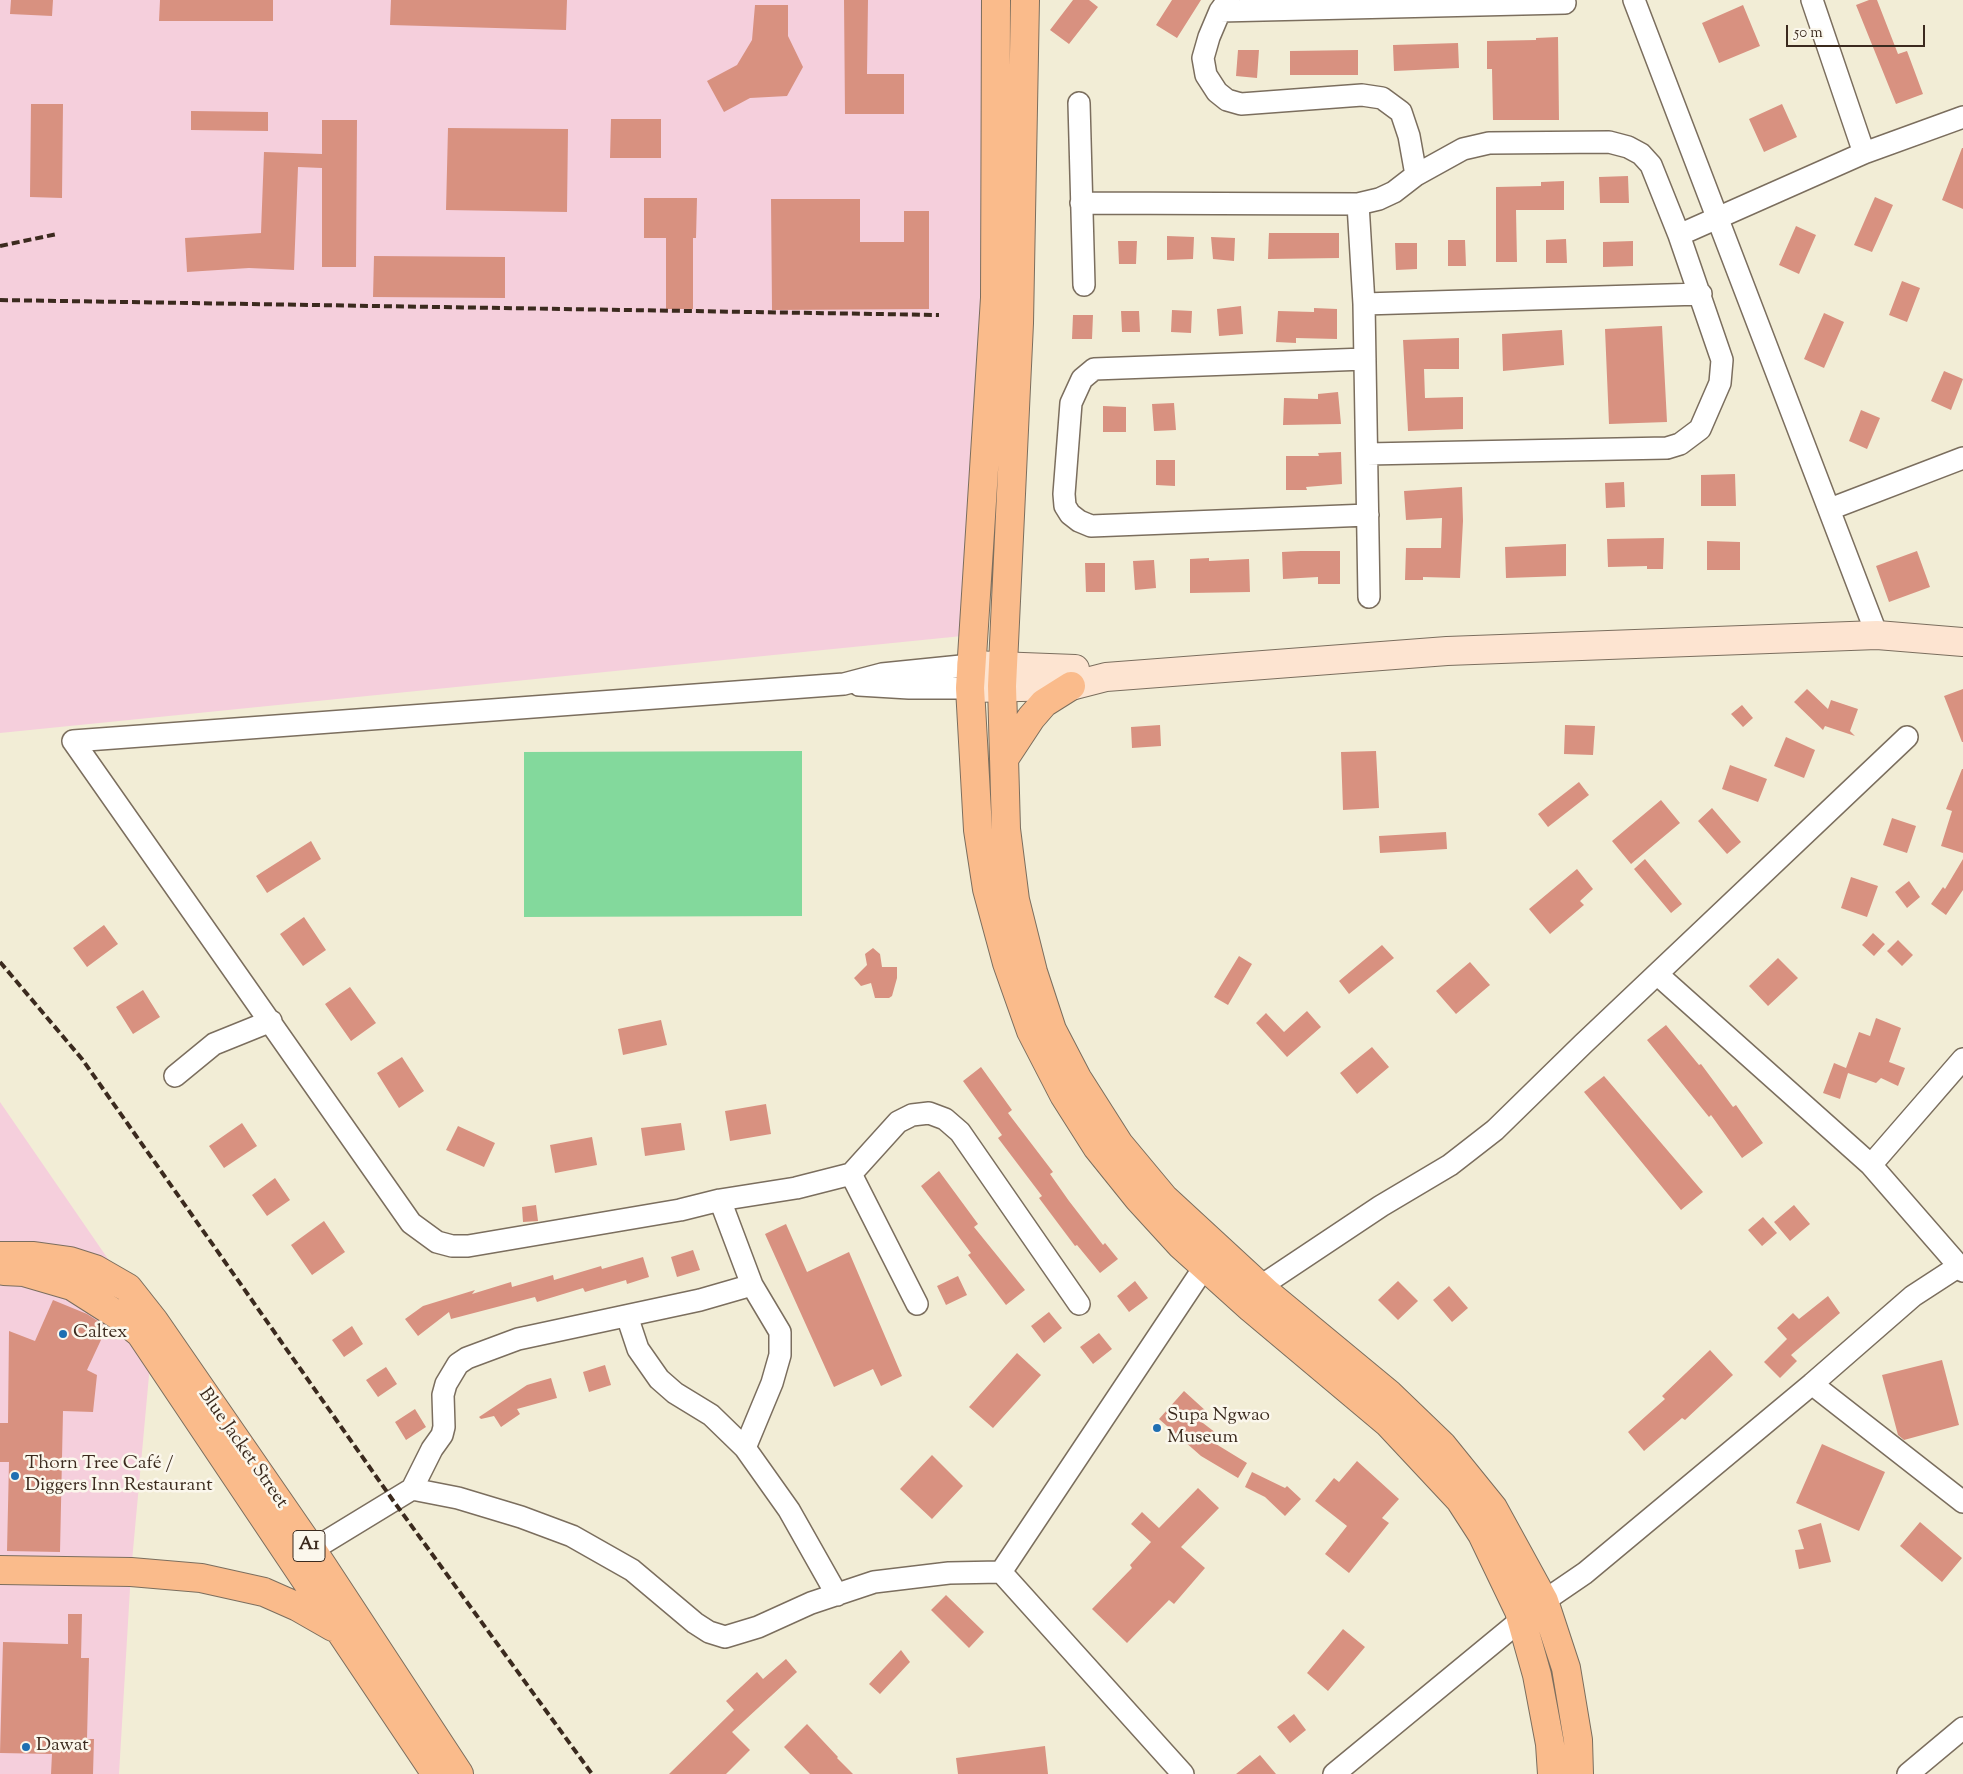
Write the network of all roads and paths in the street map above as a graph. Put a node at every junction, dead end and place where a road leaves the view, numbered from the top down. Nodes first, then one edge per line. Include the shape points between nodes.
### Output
1 (996, 0) edge
2 (1025, 0) edge
3 (1634, 0) edge
4 (1812, 0) edge
5 (1565, 3) dead end
6 (1224, 5) edge
7 (1079, 103) dead end
8 (1963, 116) edge
9 (1864, 153) junction
10 (1416, 175) junction
11 (1081, 203) junction
12 (1358, 204) junction
13 (1719, 219) junction
14 (1679, 235) junction
15 (1084, 285) dead end
16 (1701, 294) junction
17 (1364, 304) junction
18 (1366, 359) junction
19 (1367, 454) junction
20 (1963, 458) edge
21 (1830, 510) junction
22 (1368, 514) junction
23 (1369, 597) dead end
24 (1877, 635) junction
25 (1963, 642) edge
26 (1003, 675) junction
27 (970, 676) junction
28 (1106, 677) junction
29 (1071, 686) junction
30 (1907, 737) dead end
31 (1004, 759) junction
32 (1657, 974) junction
33 (271, 1020) junction
34 (1963, 1059) edge
35 (175, 1076) dead end
36 (1871, 1165) junction
37 (852, 1174) junction
38 (720, 1200) junction
39 (0, 1256) edge
40 (1210, 1257) junction
41 (1961, 1268) edge
42 (0, 1270) edge
43 (752, 1284) junction
44 (1261, 1286) junction
45 (917, 1304) dead end
46 (1079, 1304) dead end
47 (627, 1316) junction
48 (1812, 1384) junction
49 (745, 1448) junction
50 (412, 1489) junction
51 (1963, 1502) edge
52 (312, 1550) junction
53 (0, 1570) edge
54 (1001, 1572) junction
55 (837, 1595) junction
56 (1544, 1601) junction
57 (1521, 1620) junction
58 (338, 1631) junction
59 (1963, 1728) edge
60 (436, 1774) edge
61 (459, 1774) edge
62 (1183, 1774) edge
63 (1334, 1774) edge
64 (1552, 1774) edge
65 (1579, 1774) edge
66 (1908, 1774) edge

1 - 27 main road via 995,298
2 - 26 main road via 1019,324
3 - 13 street
4 - 9 street
5 - 6 street
6 - 10 street via 1203,58 1206,75 1217,92 1227,100 1241,104 1362,95 1382,98 1400,112 1409,136
7 - 11 street
8 - 9 street
9 - 13 street
10 - 12 street via 1394,192
10 - 14 street via 1463,149 1489,143 1609,142 1642,154 1651,165
11 - 12 street
11 - 15 street
12 - 17 street
13 - 14 street
13 - 21 street
14 - 16 street
16 - 17 street
16 - 19 street via 1722,360 1720,383 1700,429 1680,444 1667,448
17 - 18 street
18 - 19 street
18 - 22 street via 1094,369 1082,379 1071,404 1064,494 1070,514 1091,526
19 - 22 street
20 - 21 street
21 - 24 street
22 - 23 street
24 - 25 street
24 - 28 street via 1447,651
26 - 27 street
26 - 28 street via 1084,670
26 - 29 street
26 - 31 main road
27 - 33 street via 882,688 844,684 73,741
27 - 40 main road via 978,830 987,889 1007,963 1031,1030 1064,1095 1097,1147 1181,1245
28 - 29 street
29 - 31 main road via 1044,703
30 - 32 street
31 - 40 main road via 1006,828 1016,900 1033,972 1052,1030 1077,1078 1119,1144
32 - 36 street
32 - 44 street via 1495,1130 1450,1164
33 - 35 street via 214,1044
33 - 38 street via 411,1223 437,1242 468,1246 680,1210
34 - 36 street
36 - 41 street
37 - 38 street via 796,1188
37 - 45 street
37 - 46 street via 898,1122 912,1115 929,1113 945,1119 960,1132
38 - 43 street
39 - 52 main road, Blue Jacket Street / A1 via 70,1261 128,1288
40 - 44 main road
40 - 54 street
40 - 57 main road via 1388,1423 1460,1500 1482,1534
41 - 48 street via 1913,1296
42 - 58 main road, Blue Jacket Street / A1 via 24,1272 72,1286 140,1333
43 - 47 street via 700,1300
43 - 49 street via 780,1332 780,1355
44 - 56 main road via 1389,1394 1442,1445 1493,1508
47 - 49 street via 638,1349 659,1380 711,1415
47 - 50 street via 518,1339 458,1364 443,1395 442,1435
48 - 51 street
48 - 56 street via 1585,1573
49 - 55 street via 789,1510
50 - 52 street
50 - 55 street via 467,1500 572,1536 632,1570 695,1623 726,1637
52 - 61 main road, Blue Jacket Street / A1
53 - 58 main road, A1 via 131,1572 201,1578 251,1588 298,1607
54 - 55 street via 949,1573 874,1582
54 - 62 street
56 - 57 street
56 - 65 main road via 1566,1668 1578,1740
57 - 63 street
57 - 64 main road via 1537,1675 1550,1744
58 - 60 main road, Blue Jacket Street / A1
59 - 66 street

